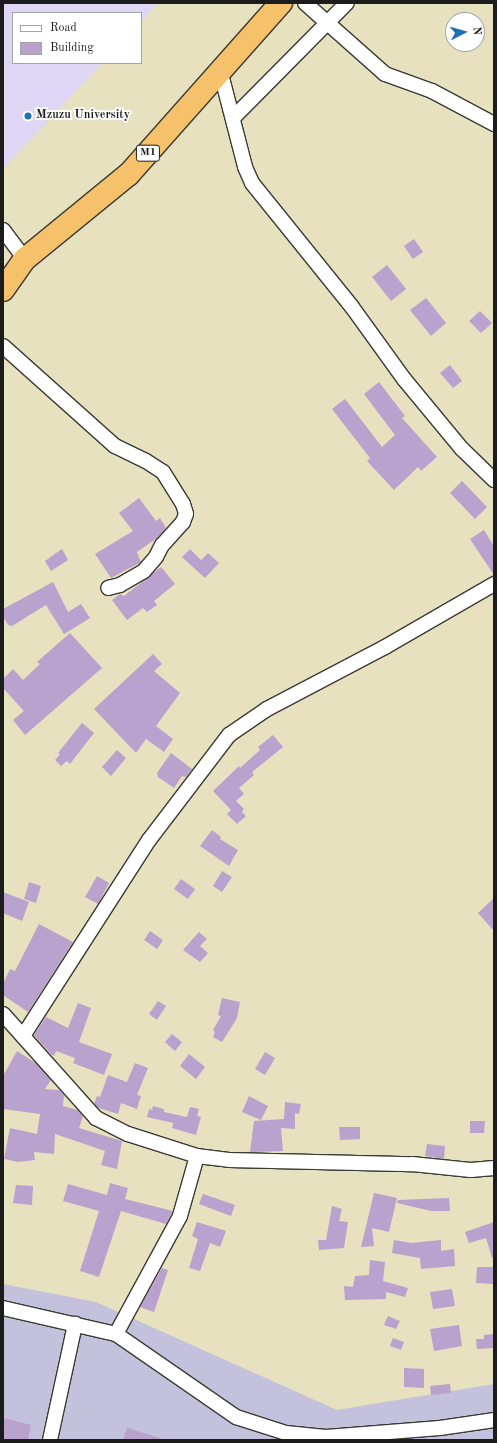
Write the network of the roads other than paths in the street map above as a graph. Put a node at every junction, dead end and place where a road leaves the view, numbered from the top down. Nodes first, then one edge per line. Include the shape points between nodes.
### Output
1 (281, 3) edge
2 (305, 3) edge
3 (347, 3) edge
4 (329, 24) junction
5 (220, 70) junction
6 (233, 118) junction
7 (494, 124) edge
8 (3, 230) edge
9 (25, 259) junction
10 (3, 290) edge
11 (3, 346) edge
12 (494, 480) edge
13 (494, 584) edge
14 (108, 588) dead end
15 (3, 1014) edge
16 (23, 1036) junction
17 (197, 1156) junction
18 (494, 1168) edge
19 (3, 1308) edge
20 (75, 1324) junction
21 (116, 1334) junction
22 (494, 1420) edge
23 (439, 1434) edge
24 (50, 1440) edge

1 - 5 highway, M1
2 - 4 street
3 - 4 street
4 - 6 street
4 - 7 street via 385,74 432,91
5 - 6 street
5 - 9 highway, M1 via 129,174
6 - 12 street via 252,183 352,307 404,379 462,449
8 - 9 street
9 - 10 highway, M1
11 - 14 street via 115,446 163,472 183,504 186,514 183,522 162,545 144,571 120,585
13 - 16 street via 385,647 267,709 229,735 149,840
15 - 16 street
16 - 17 street via 96,1118 128,1134
17 - 18 street via 229,1160 412,1164 471,1170
17 - 21 street via 180,1216
19 - 20 street
20 - 21 street
20 - 24 street
21 - 23 street via 236,1417 286,1433 326,1437
22 - 23 street

